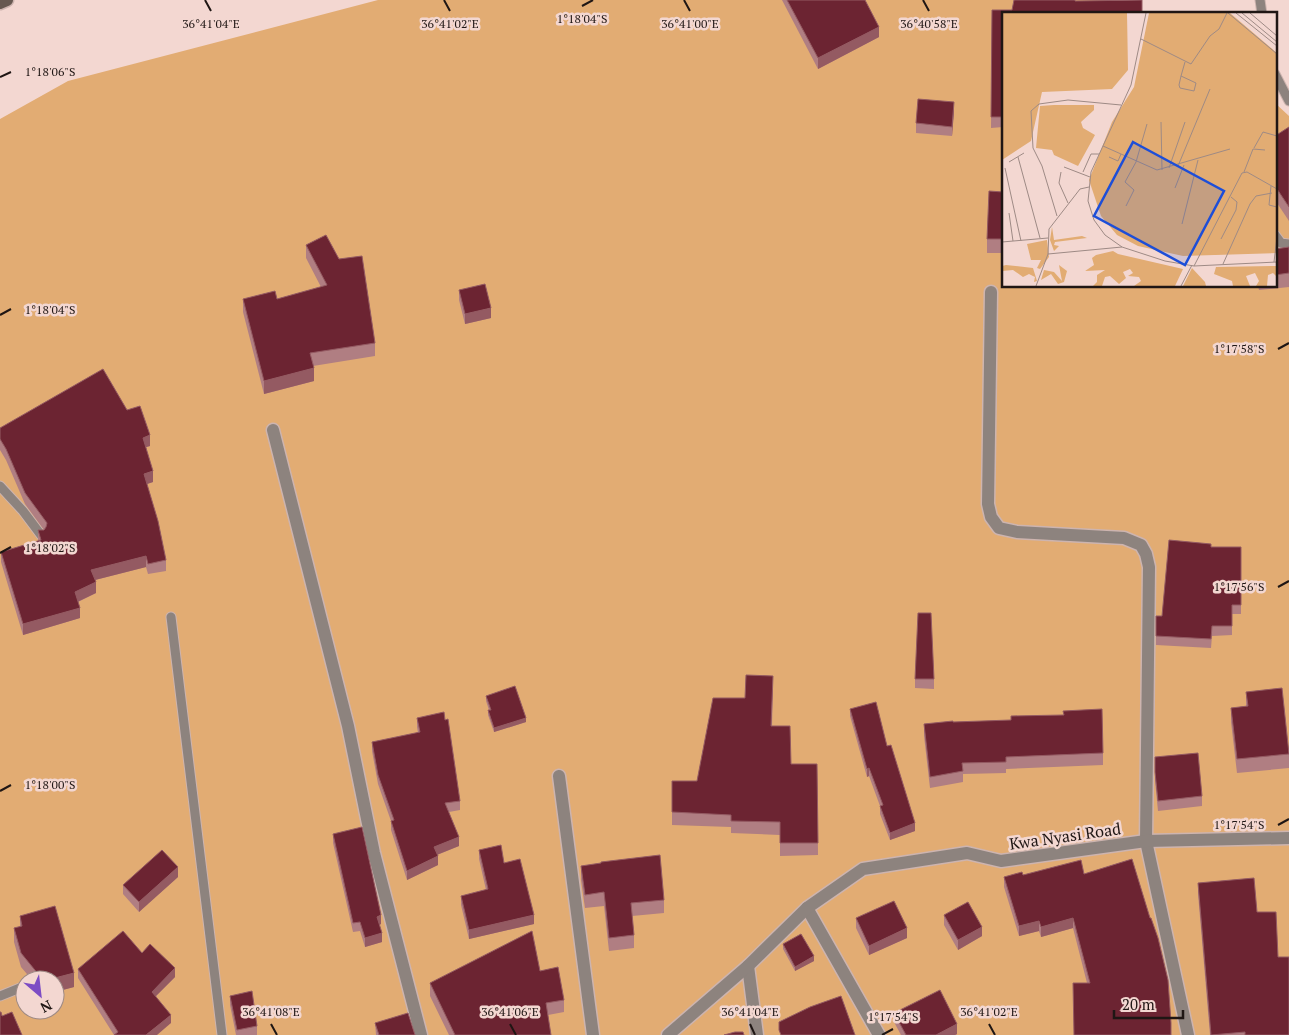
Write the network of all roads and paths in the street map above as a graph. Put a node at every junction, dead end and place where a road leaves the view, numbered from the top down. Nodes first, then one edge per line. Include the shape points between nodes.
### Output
1 (8, 0) edge
2 (0, 3) edge
3 (1276, 76) edge
4 (1289, 101) edge
5 (1276, 236) edge
6 (1289, 244) edge
7 (991, 292) dead end
8 (273, 430) dead end
9 (0, 486) edge
10 (41, 535) edge
11 (171, 617) dead end
12 (559, 776) dead end
13 (1289, 838) edge
14 (1146, 841) junction
15 (807, 908) junction
16 (748, 966) junction
17 (15, 990) edge
18 (0, 996) edge
19 (222, 1035) edge
20 (420, 1035) edge
21 (593, 1035) edge
22 (668, 1035) edge
23 (757, 1035) edge
24 (879, 1035) edge
25 (1188, 1035) edge

1 - 2 main road
3 - 4 lane
5 - 6 lane
7 - 14 street via 988,504 991,518 999,528 1017,532 1124,538 1142,545 1146,554 1149,567
8 - 20 street via 348,726 374,853
9 - 10 lane
11 - 19 lane
12 - 21 street
13 - 14 street, Kwa Nyasi Road
14 - 15 street, Kwa Nyasi Road via 1001,861 967,853 864,869
14 - 25 street
15 - 16 street, Kwa Nyasi Road
15 - 24 street
16 - 22 street, Kwa Nyasi Road
16 - 23 street
17 - 18 lane

